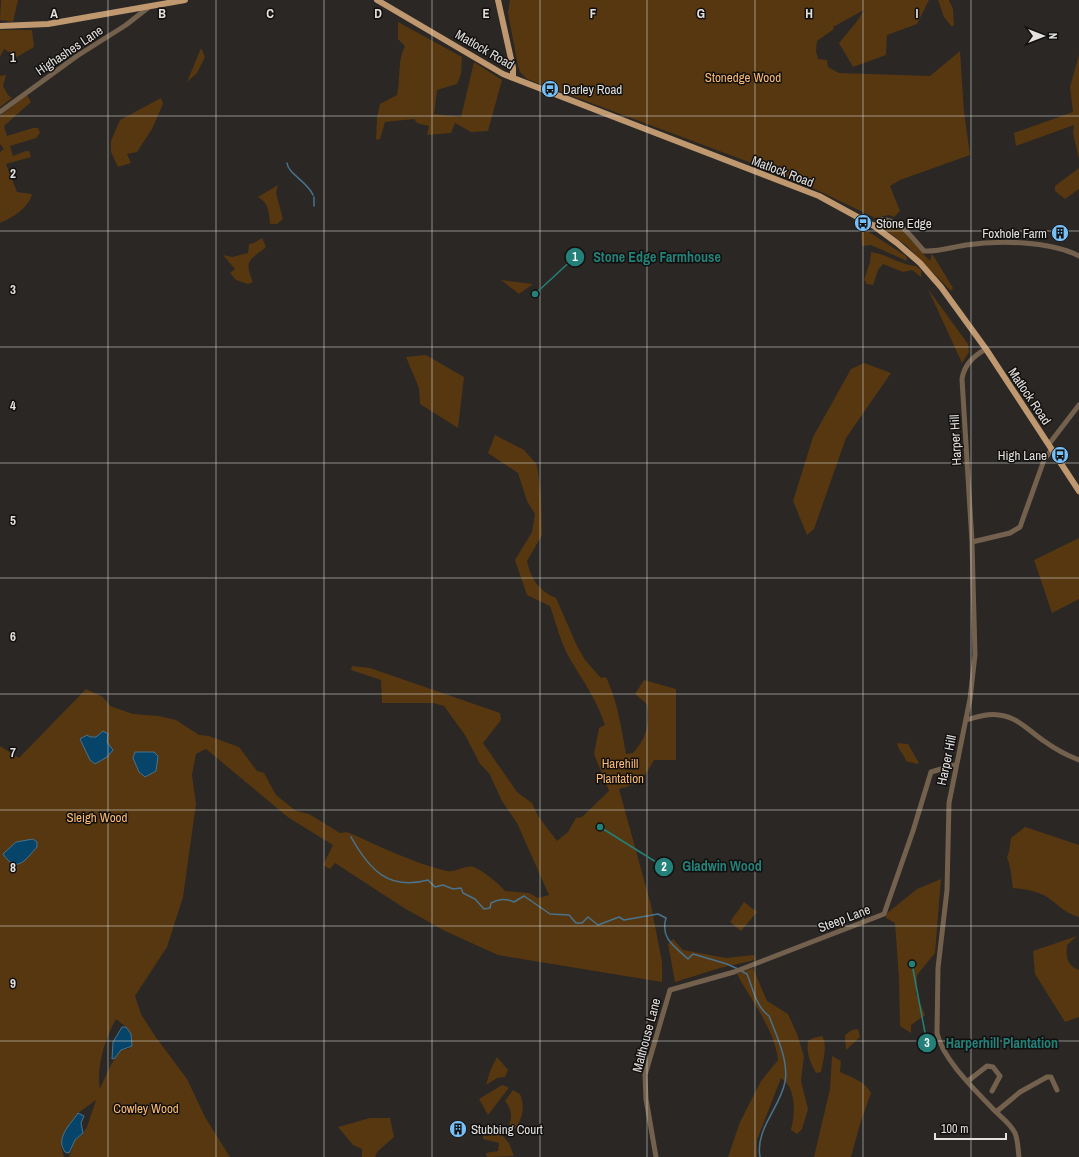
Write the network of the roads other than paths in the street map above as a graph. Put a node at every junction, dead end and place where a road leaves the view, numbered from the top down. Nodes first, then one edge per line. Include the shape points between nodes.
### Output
1 (185, 0) edge
2 (377, 0) edge
3 (498, 0) edge
4 (177, 1) edge
5 (150, 6) junction
6 (0, 26) edge
7 (513, 78) junction
8 (0, 112) edge
9 (874, 226) junction
10 (1079, 256) edge
11 (986, 349) junction
12 (1079, 405) edge
13 (1050, 447) junction
14 (1079, 491) edge
15 (972, 542) junction
16 (966, 720) junction
17 (1079, 760) edge
18 (955, 765) junction
19 (670, 990) joint
20 (968, 1081) junction
21 (1057, 1090) dead end
22 (992, 1091) dead end
23 (996, 1112) junction
24 (656, 1157) edge
25 (1019, 1157) edge

1 - 4 main road
2 - 7 main road, Matlock Road
3 - 7 main road
4 - 5 main road
5 - 6 main road via 48,24
5 - 8 street, Highashes Lane
7 - 9 main road, Matlock Road via 819,196
9 - 10 street via 879,220 888,219 900,226 924,251 995,241 1068,250
9 - 11 main road, Matlock Road via 920,263 941,287
11 - 13 main road, Matlock Road
11 - 15 street, Harper Hill via 970,361 962,379
12 - 13 street
13 - 14 main road, Matlock Road
13 - 15 street via 1020,527 1010,533
15 - 16 street, Harper Hill via 975,655
16 - 17 street via 982,715 1007,716 1020,722 1062,753
16 - 18 street, Harper Hill
18 - 19 street, Steep Lane via 931,772 884,914 734,972
18 - 20 street, Harper Hill via 948,816 947,890 938,968 937,1033 947,1055
19 - 24 street, Malthouse Lane via 645,1075 646,1099
20 - 22 street via 987,1066 993,1067 1000,1076
20 - 23 street, Harper Hill
21 - 23 street via 1051,1077 1047,1077 1020,1092
23 - 25 street, Harper Hill via 1014,1132

